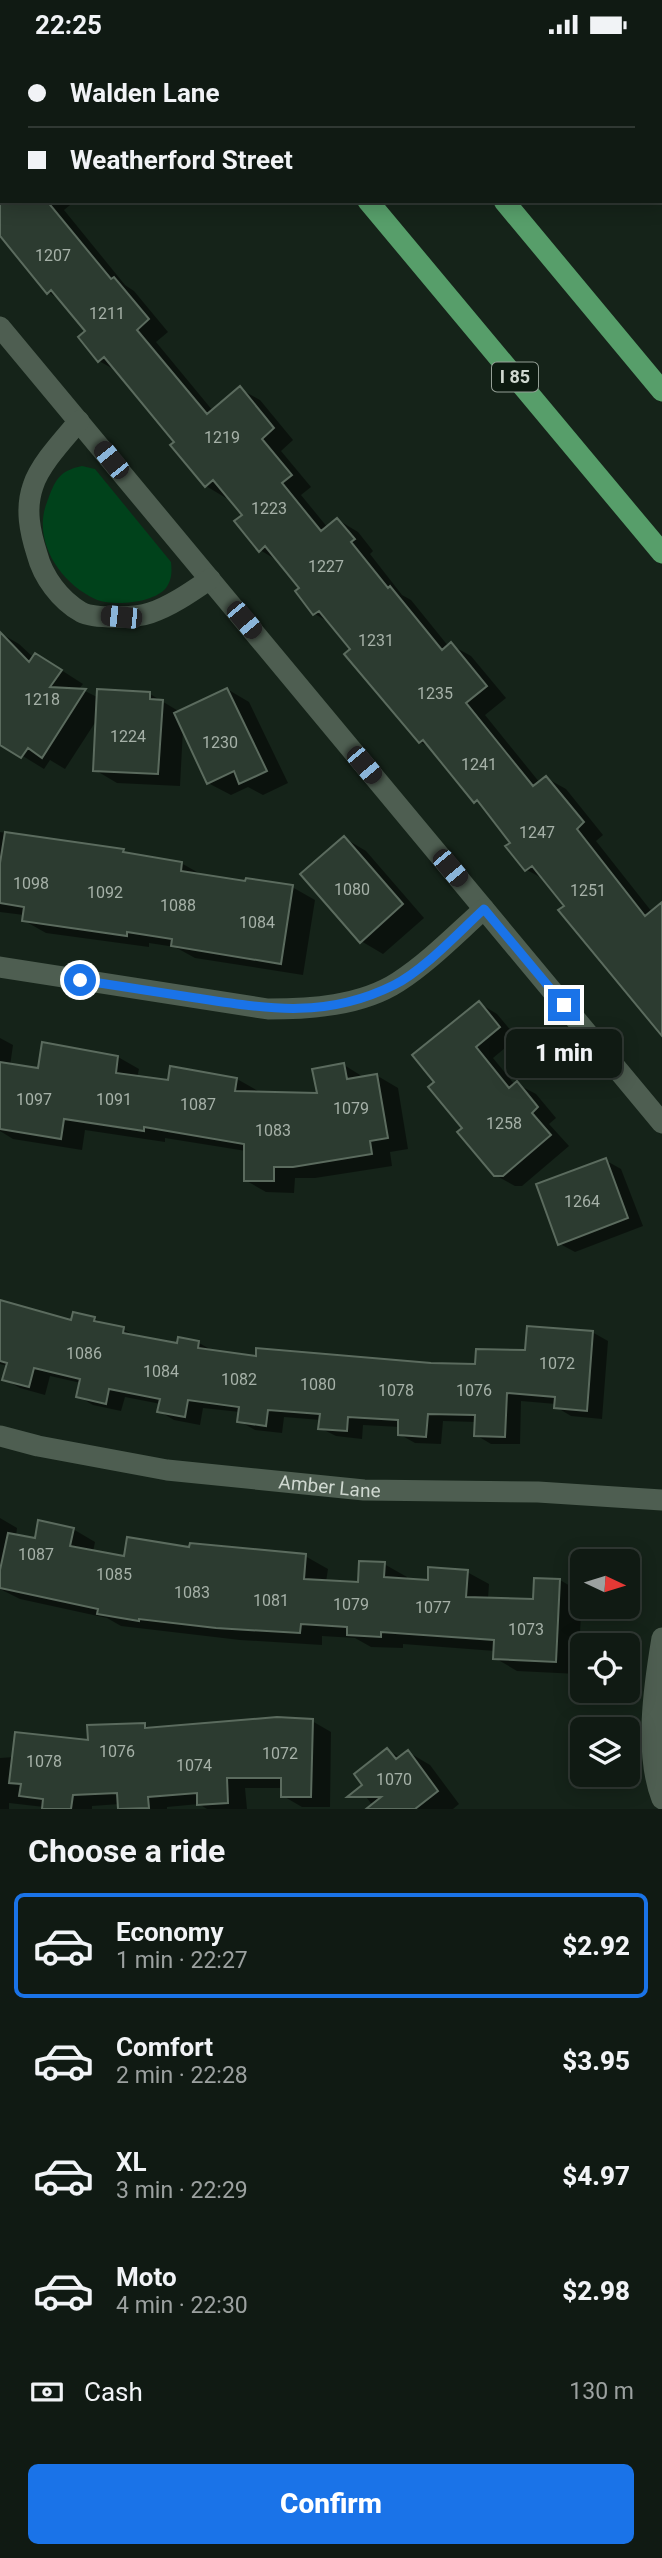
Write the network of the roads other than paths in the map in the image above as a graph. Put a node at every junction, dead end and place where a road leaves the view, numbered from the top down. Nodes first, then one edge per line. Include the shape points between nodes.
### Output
1 (371, 203) edge
2 (506, 203) edge
3 (0, 327) edge
4 (662, 391) edge
5 (79, 421) junction
6 (662, 553) edge
7 (210, 579) junction
8 (484, 909) junction
9 (0, 967) edge
10 (662, 1123) edge
11 (0, 1436) edge
12 (662, 1500) edge
13 (662, 1638) edge
14 (662, 1800) edge

1 - 6 highway, I 85
2 - 4 highway
3 - 5 street
5 - 7 street
5 - 7 street via 33,486 28,524 38,560 54,591 83,613 121,617 148,614
7 - 8 street
8 - 9 street via 396,984 312,1009 268,1009
8 - 10 street
11 - 12 street, Amber Lane via 167,1471 351,1489 538,1492
13 - 14 street via 653,1723 655,1782

